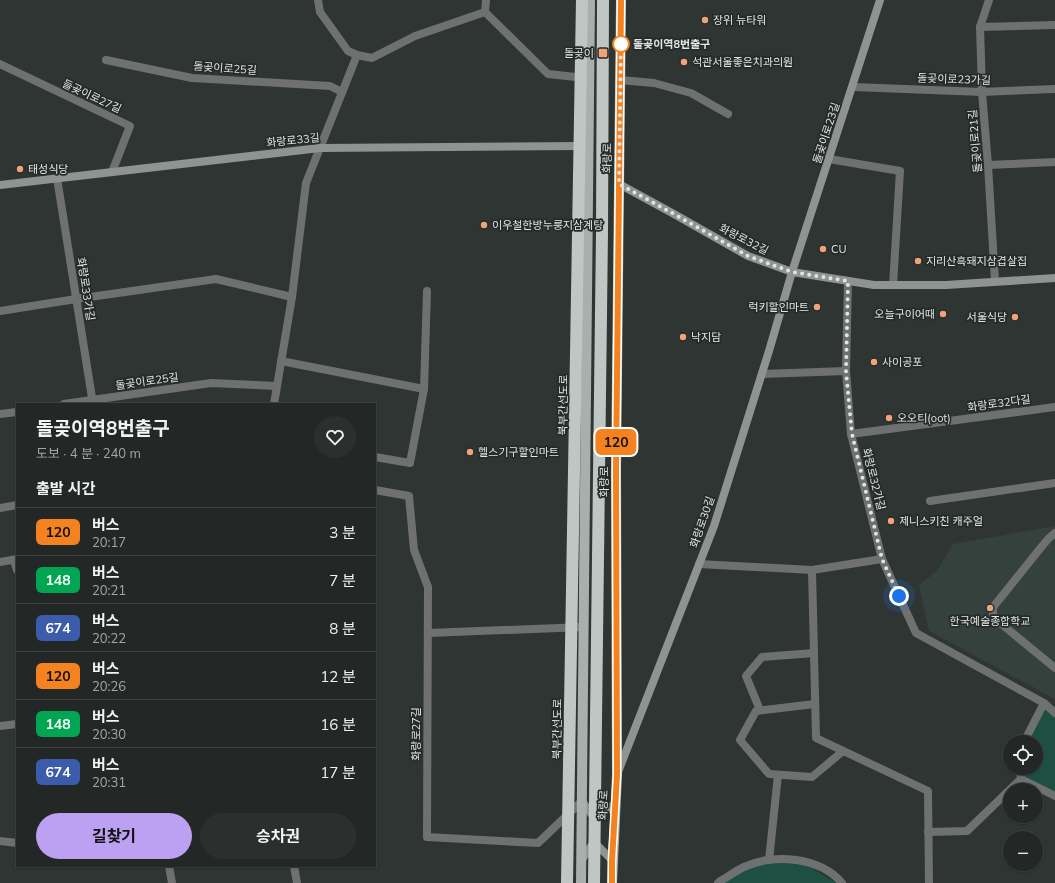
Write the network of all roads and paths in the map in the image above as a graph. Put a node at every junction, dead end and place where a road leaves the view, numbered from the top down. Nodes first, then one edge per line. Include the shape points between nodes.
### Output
1 (318, 0) edge
2 (486, 0) edge
3 (582, 0) edge
4 (590, 0) edge
5 (603, 0) edge
6 (621, 0) edge
7 (880, 0) edge
8 (989, 0) edge
9 (485, 12) junction
10 (1055, 25) edge
11 (980, 28) junction
12 (357, 55) junction
13 (106, 60) dead end
14 (0, 64) edge
15 (590, 79) junction
16 (620, 80) junction
17 (852, 87) junction
18 (1055, 89) edge
19 (342, 92) junction
20 (982, 92) junction
21 (728, 114) dead end
22 (589, 146) junction
23 (320, 148) junction
24 (829, 159) junction
25 (1055, 162) edge
26 (988, 165) junction
27 (112, 172) junction
28 (57, 178) junction
29 (0, 184) edge
30 (619, 184) junction
31 (792, 272) junction
32 (1055, 278) edge
33 (848, 281) junction
34 (995, 282) junction
35 (893, 285) junction
36 (427, 291) dead end
37 (292, 297) junction
38 (76, 299) junction
39 (0, 311) edge
40 (281, 361) junction
41 (846, 372) junction
42 (762, 374) junction
43 (277, 386) junction
44 (424, 389) junction
45 (92, 402) edge
46 (78, 403) edge
47 (274, 403) edge
48 (1055, 407) edge
49 (16, 412) edge
50 (0, 414) edge
51 (852, 434) junction
52 (376, 457) edge
53 (1055, 483) edge
54 (376, 490) edge
55 (930, 502) dead end
56 (16, 505) edge
57 (0, 508) edge
58 (1055, 534) edge
59 (15, 559) edge
60 (882, 559) junction
61 (0, 562) edge
62 (699, 564) junction
63 (812, 570) junction
64 (584, 627) junction
65 (428, 633) junction
66 (814, 653) junction
67 (1055, 668) edge
68 (1044, 703) junction
69 (815, 704) junction
70 (760, 710) junction
71 (1055, 713) edge
72 (16, 724) edge
73 (0, 726) edge
74 (1028, 735) edge
75 (843, 751) junction
76 (617, 775) junction
77 (778, 775) junction
78 (1021, 775) edge
79 (1021, 779) junction
80 (1055, 796) edge
81 (582, 801) junction
82 (615, 804) junction
83 (928, 832) junction
84 (0, 841) edge
85 (16, 843) edge
86 (769, 860) junction
87 (581, 861) junction
88 (612, 861) junction
89 (169, 867) edge
90 (294, 867) edge
91 (842, 882) edge
92 (172, 883) edge
93 (297, 883) edge
94 (567, 883) edge
95 (581, 883) edge
96 (594, 883) edge
97 (612, 883) edge
98 (718, 883) edge
99 (929, 883) edge

1 - 12 street via 320,12 348,50
2 - 9 street
3 - 94 highway, 북부간선도로, bridge
4 - 15 main road, 화랑로
5 - 96 highway, bridge
6 - 16 main road, 화랑로
7 - 17 street, 돌곶이로23길
8 - 11 street, 돌곶이로21길
9 - 12 street via 415,36 372,58
9 - 15 street via 548,74
10 - 11 street
11 - 20 street, 돌곶이로21길
12 - 19 street
13 - 19 street, 돌곶이로25길 via 192,78 330,86
14 - 27 street, 돌곶이로27길 via 130,126
15 - 22 main road, 화랑로
16 - 21 street via 654,83 691,93
16 - 30 main road, 화랑로
17 - 20 street, 돌곶이로23가길
17 - 24 street, 돌곶이로23길
18 - 20 street, 돌곶이로23가길
19 - 23 street
20 - 26 street, 돌곶이로21길
22 - 23 street, 화랑로33길
22 - 64 main road, 화랑로
23 - 27 street, 화랑로33길
23 - 37 street via 306,183
24 - 31 street, 돌곶이로23길
24 - 35 street via 900,171
25 - 26 street
26 - 34 street, 돌곶이로21길
27 - 28 street, 화랑로33길
28 - 29 street, 화랑로33길
28 - 38 street, 화랑로33가길
30 - 31 street, 화랑로32길 via 748,256
30 - 76 main road, 화랑로 via 616,470
31 - 33 street, 화랑로32길
31 - 42 street, 화랑로30길
32 - 34 street, 화랑로32길
33 - 35 street, 화랑로32길
33 - 41 street, 화랑로32가길
34 - 35 street, 화랑로32길
36 - 44 street
37 - 38 street via 216,279
37 - 40 street
38 - 39 street
38 - 45 street, 화랑로33가길
40 - 43 street
40 - 44 street
41 - 42 street
41 - 51 street, 화랑로32가길
42 - 62 street, 화랑로30길 via 714,526
43 - 45 street, 돌곶이로25길 via 211,384
43 - 47 street
44 - 52 street via 410,464
45 - 46 street
48 - 51 street, 화랑로32다길
49 - 50 street
51 - 60 street, 화랑로32가길
53 - 55 street
54 - 65 street, 화랑로27길 via 409,496 414,550 428,587
56 - 57 street
58 - 67 street via 1043,545 992,610 993,616 999,622
59 - 61 street
60 - 63 street
60 - 68 street, 화랑로32가길 via 916,633
62 - 63 street
62 - 76 street, 화랑로30길
63 - 66 street
64 - 65 street
64 - 81 main road, 화랑로
65 - 81 street, 화랑로27길 via 427,838 538,843
66 - 69 street
66 - 70 street via 762,657 746,676
68 - 71 street, 화랑로32가길
68 - 74 street
69 - 70 street
69 - 75 street via 816,738
70 - 77 street via 756,711 740,740 769,774
72 - 73 street
75 - 77 street via 812,777
75 - 83 street via 928,791
76 - 82 main road, 화랑로
77 - 86 street
78 - 79 street
79 - 80 street
79 - 83 street via 967,831
81 - 82 street via 595,819
81 - 87 main road, 화랑로
82 - 88 main road, 화랑로
83 - 99 street
84 - 85 street
86 - 91 street via 808,862 826,869
86 - 98 street via 744,867
87 - 88 street via 594,842
87 - 95 main road, 화랑로
88 - 97 main road, 화랑로
89 - 92 street
90 - 93 street

